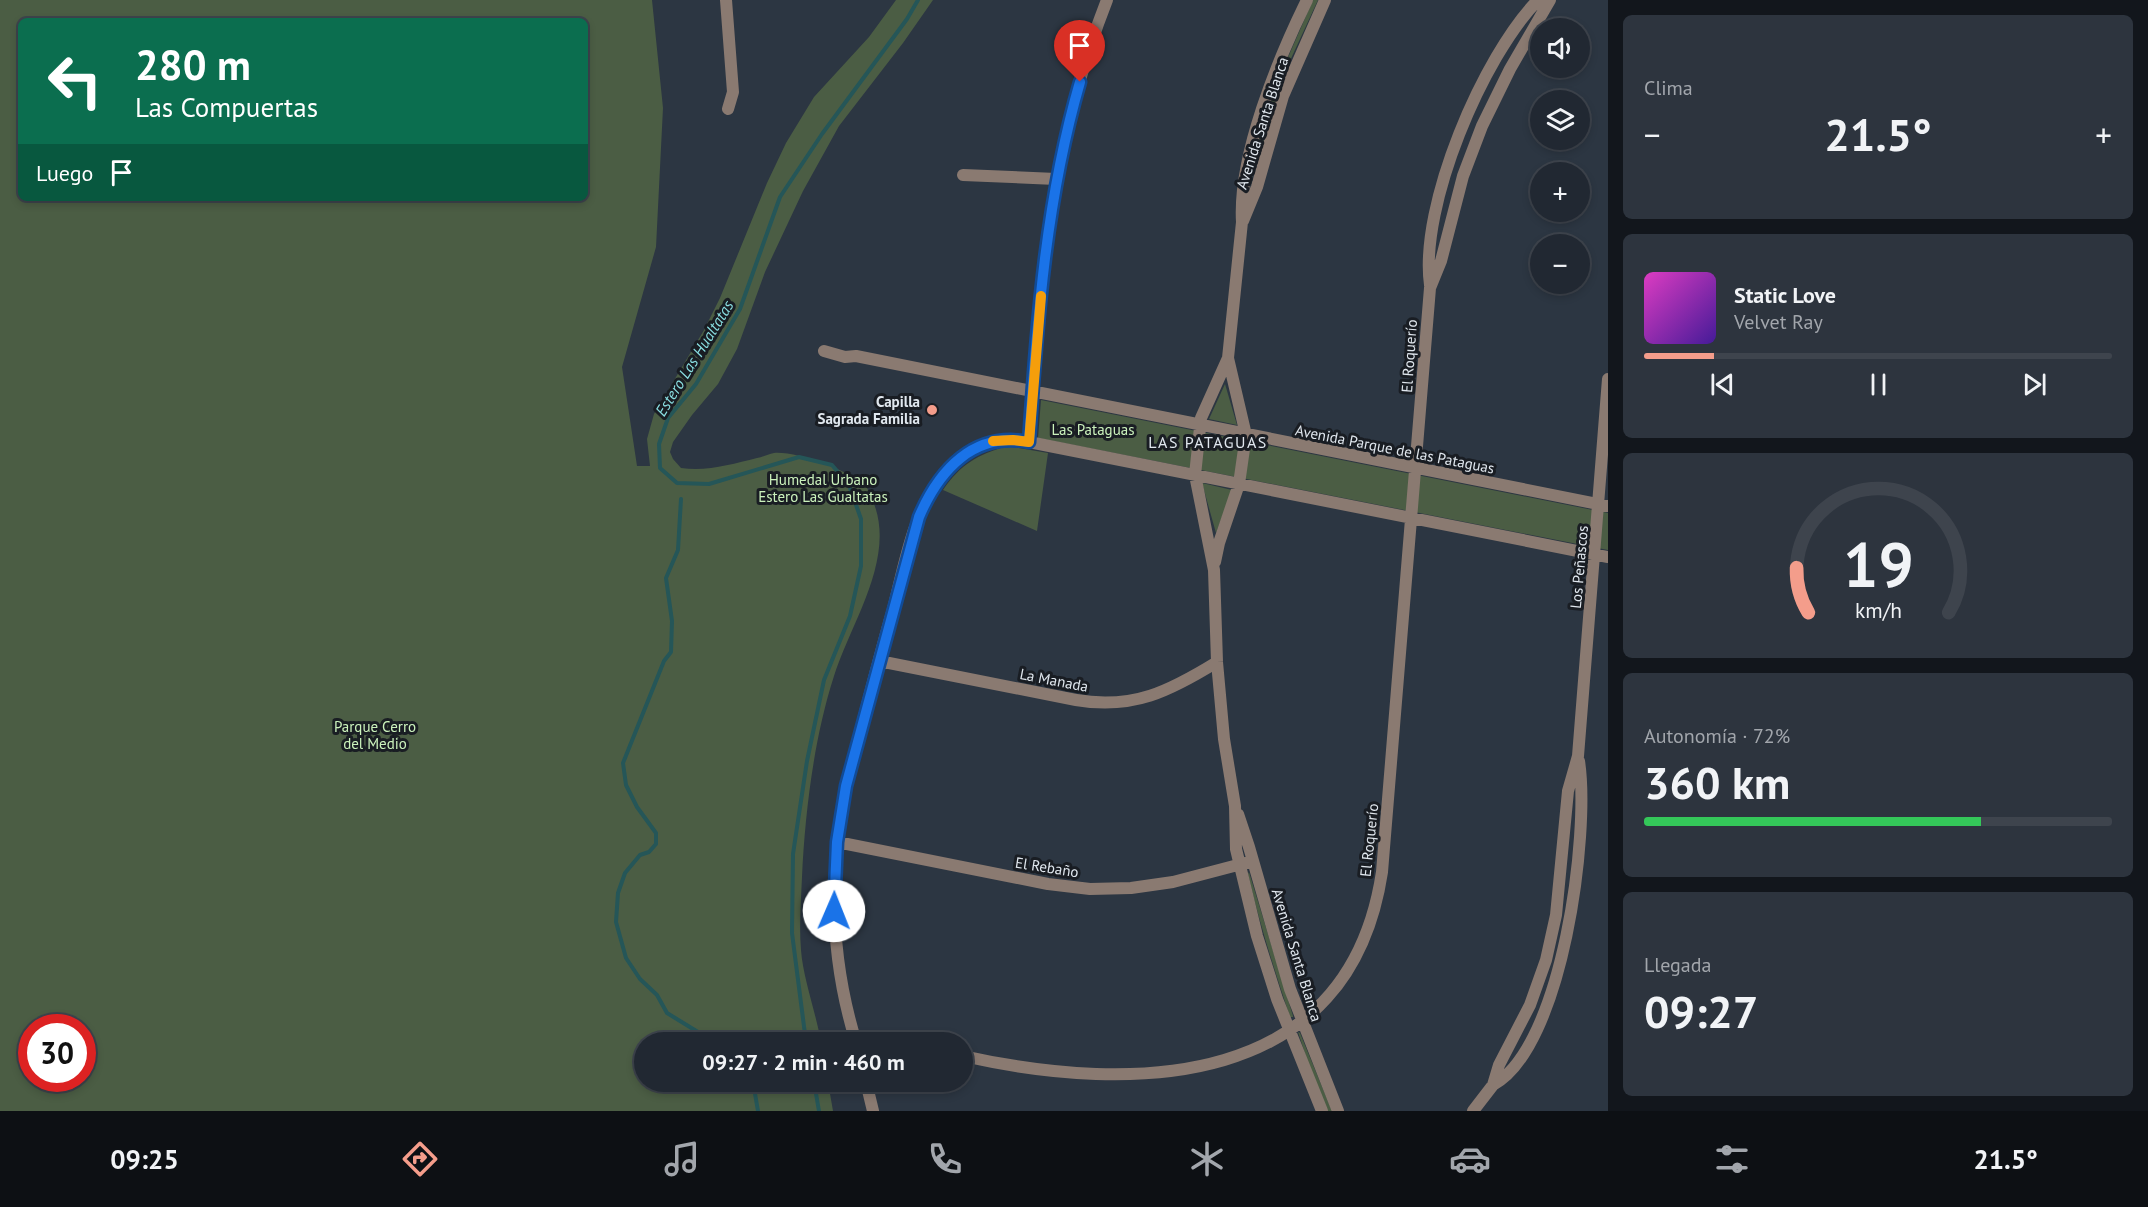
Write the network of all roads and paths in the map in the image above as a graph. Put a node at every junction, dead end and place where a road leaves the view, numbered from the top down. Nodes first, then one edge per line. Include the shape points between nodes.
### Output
1 (726, 0) edge
2 (1107, 0) edge
3 (1307, 0) edge
4 (1325, 0) edge
5 (1538, 0) edge
6 (1550, 0) edge
7 (1277, 69) junction
8 (1291, 74) junction
9 (728, 109) dead end
10 (1466, 119) junction
11 (1482, 126) junction
12 (963, 176) dead end
13 (1056, 179) junction
14 (1242, 222) junction
15 (1430, 288) junction
16 (824, 351) dead end
17 (1228, 358) junction
18 (1608, 379) edge
19 (1033, 392) junction
20 (1199, 425) junction
21 (1246, 435) junction
22 (1029, 442) junction
23 (1416, 468) junction
24 (1195, 475) junction
25 (1239, 484) junction
26 (1603, 505) edge
27 (1412, 518) junction
28 (1594, 554) junction
29 (1608, 557) edge
30 (1214, 570) junction
31 (879, 661) junction
32 (1217, 662) junction
33 (1234, 806) junction
34 (837, 842) junction
35 (1253, 861) junction
36 (1239, 865) junction
37 (1301, 1021) junction
38 (1288, 1031) junction
39 (852, 1032) edge
40 (973, 1058) edge
41 (868, 1092) edge
42 (873, 1111) edge
43 (1322, 1111) edge
44 (1338, 1111) edge
45 (1473, 1111) edge

1 - 9 street via 733,92
2 - 13 street via 1078,87
3 - 7 street, Avenida Santa Blanca
4 - 8 street, Avenida Santa Blanca
5 - 10 street, El Roquerío via 1507,40
6 - 11 street, El Roquerío
7 - 8 street
7 - 14 street, Avenida Santa Blanca via 1244,176
8 - 14 street, Avenida Santa Blanca via 1257,187
10 - 11 street
10 - 15 street, El Roquerío via 1435,217 1428,258
11 - 15 street, El Roquerío
12 - 13 street
13 - 19 street via 1046,242
14 - 17 street, Avenida Santa Blanca
15 - 23 street, El Roquerío
16 - 19 street, Avenida Parque de las Pataguas
17 - 20 street, Avenida Santa Blanca
17 - 21 street, Avenida Santa Blanca
18 - 26 street, Los Peñascos
19 - 20 street, Avenida Parque de las Pataguas
19 - 22 street
20 - 21 street, Avenida Parque de las Pataguas
20 - 24 street, Avenida Santa Blanca
21 - 23 street, Avenida Parque de las Pataguas
21 - 25 street, Avenida Santa Blanca
22 - 24 street
22 - 31 street via 1006,439 982,445 962,457 938,481 919,517
23 - 26 street, Avenida Parque de las Pataguas
23 - 27 street, El Roquerío
24 - 25 street
24 - 30 street, Avenida Santa Blanca
25 - 27 street
25 - 30 street, Avenida Santa Blanca
26 - 28 street, Los Peñascos
27 - 28 street
27 - 37 street, El Roquerío via 1379,890 1367,933 1351,964
28 - 29 street
28 - 45 street, Los Peñascos via 1578,756 1568,791 1556,915 1530,1005 1493,1085
30 - 32 street, Avenida Santa Blanca
31 - 32 street, La Manada via 1106,703 1161,693
31 - 34 street via 846,786
32 - 33 street, Avenida Santa Blanca
33 - 35 street, Avenida Santa Blanca
33 - 36 street, Avenida Santa Blanca
34 - 36 street, El Rebaño via 1090,889 1151,886
34 - 39 street via 835,934
35 - 36 street, El Rebaño
35 - 37 street, Avenida Santa Blanca
36 - 38 street, Avenida Santa Blanca via 1263,957
37 - 38 street, El Roquerío
37 - 44 street, Avenida Santa Blanca
38 - 40 street, El Roquerío via 1228,1060 1156,1073 1054,1072
38 - 43 street, Avenida Santa Blanca
41 - 42 street

